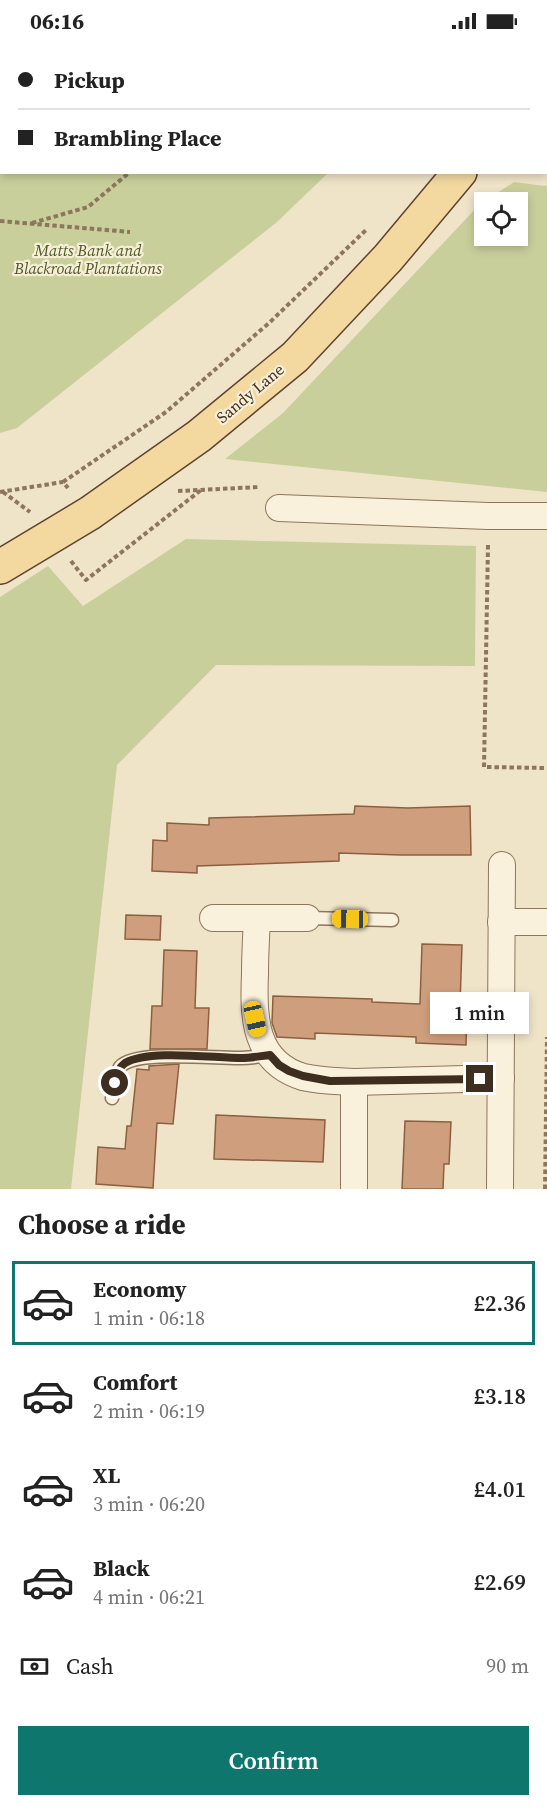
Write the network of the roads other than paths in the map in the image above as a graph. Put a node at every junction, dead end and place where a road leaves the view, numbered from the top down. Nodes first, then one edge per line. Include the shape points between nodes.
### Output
1 (458, 174) edge
2 (279, 508) dead end
3 (547, 516) edge
4 (0, 567) edge
5 (502, 865) dead end
6 (213, 918) dead end
7 (307, 918) joint
8 (257, 919) junction
9 (392, 920) dead end
10 (501, 922) junction
11 (547, 922) edge
12 (270, 1055) junction
13 (501, 1078) junction
14 (354, 1082) junction
15 (112, 1098) dead end
16 (354, 1189) edge
17 (500, 1189) edge

1 - 4 main road, Sandy Lane via 388,258 295,357 199,436 90,513
2 - 3 street
5 - 10 street
6 - 8 street
7 - 8 street
7 - 9 lane
8 - 12 street via 255,1019
10 - 11 street
10 - 13 street
12 - 14 street via 279,1065 303,1076
12 - 15 lane via 245,1059 139,1058 120,1068
13 - 14 street
13 - 17 street
14 - 16 street

